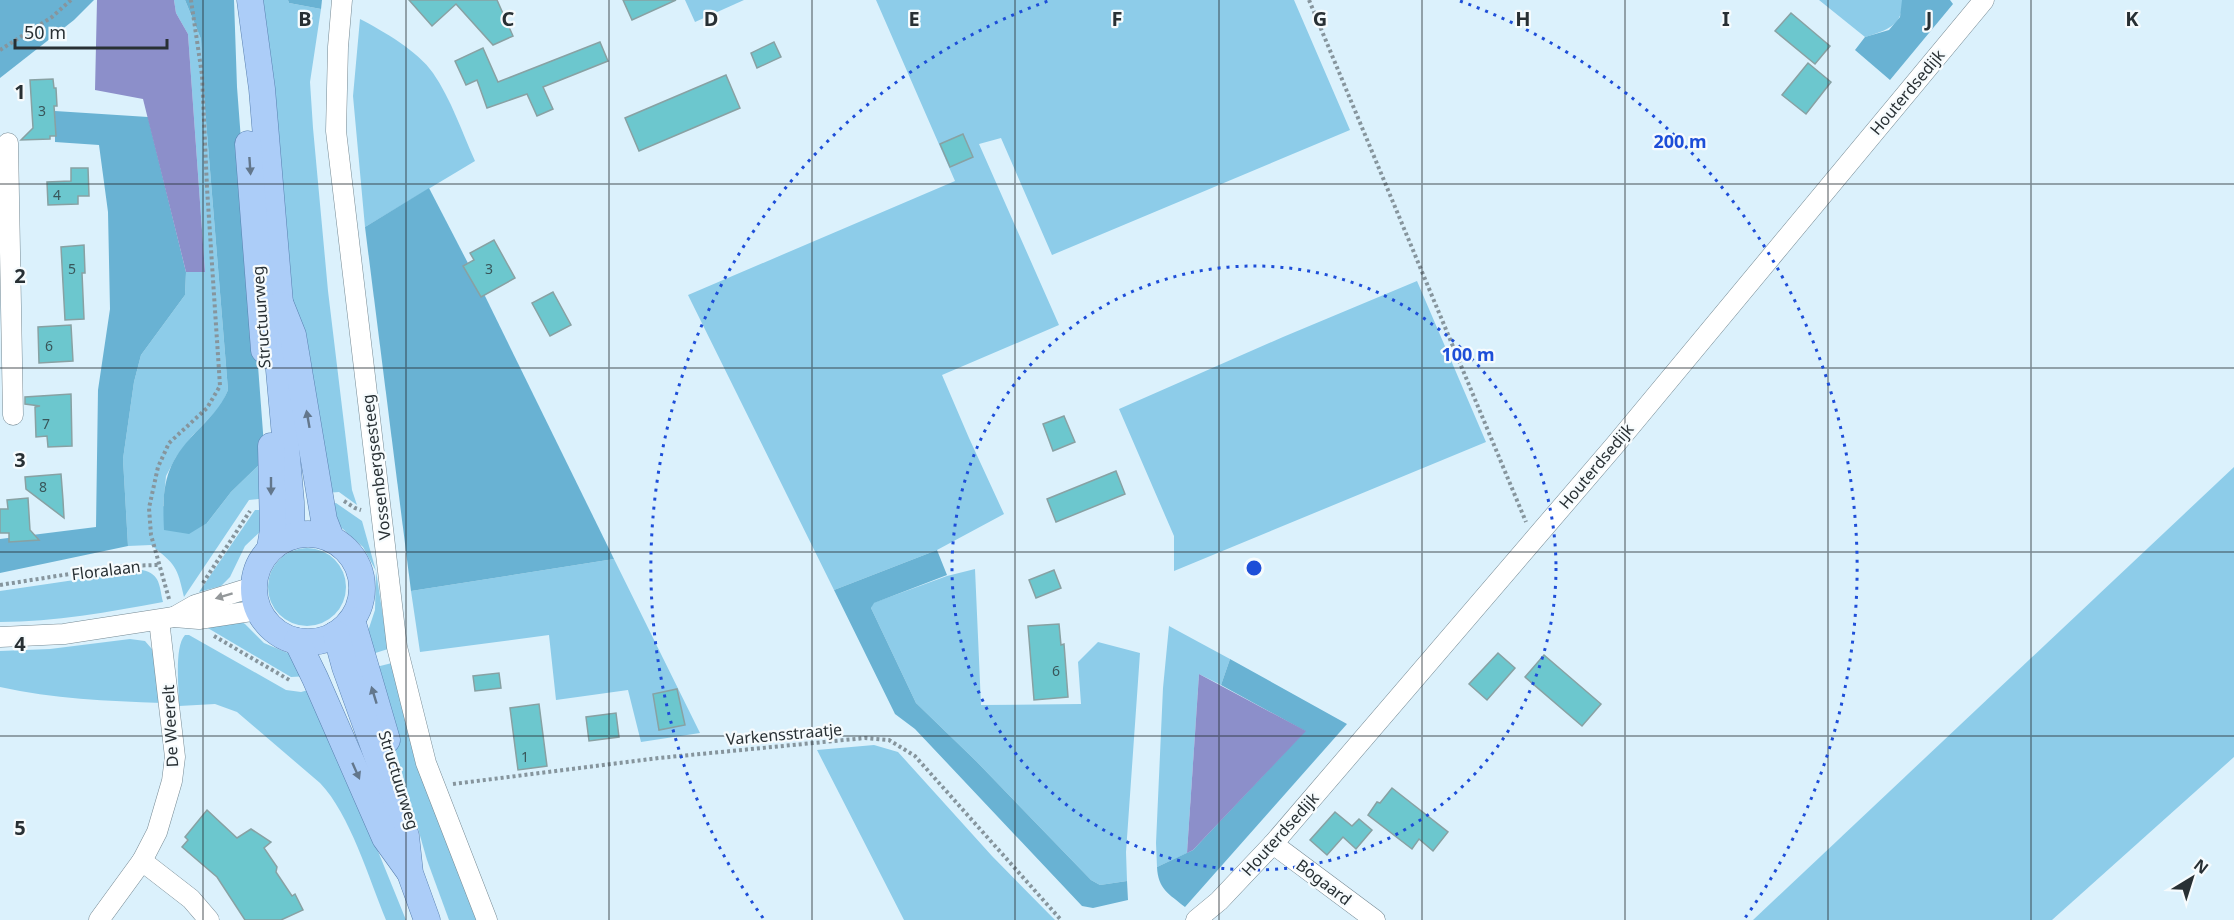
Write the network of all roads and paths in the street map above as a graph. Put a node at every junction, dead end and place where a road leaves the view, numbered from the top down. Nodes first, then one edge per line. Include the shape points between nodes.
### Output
1 (71, 0) edge
2 (191, 0) edge
3 (250, 0) edge
4 (342, 0) edge
5 (1309, 0) edge
6 (1984, 0) edge
7 (0, 50) edge
8 (262, 89) junction
9 (8, 143) dead end
10 (6, 265) edge
11 (280, 303) junction
12 (13, 415) dead end
13 (271, 504) junction
14 (331, 538) junction
15 (1533, 539) junction
16 (281, 542) junction
17 (158, 565) junction
18 (0, 585) edge
19 (255, 598) junction
20 (195, 605) junction
21 (167, 619) junction
22 (344, 627) junction
23 (0, 637) edge
24 (297, 641) junction
25 (434, 787) junction
26 (1273, 844) junction
27 (142, 861) junction
28 (410, 873) junction
29 (99, 920) edge
30 (209, 920) edge
31 (427, 920) edge
32 (487, 920) edge
33 (1061, 920) edge
34 (1196, 920) edge
35 (1375, 920) edge

1 - 7 path
2 - 17 path via 202,75 220,386 207,408 169,443 158,466 149,508
3 - 8 main road, Structuurweg
4 - 25 street, Vossenbergsesteeg via 336,131 341,178 397,647
5 - 15 path
6 - 15 street, Houterdsedijk
8 - 11 main road, Structuurweg
8 -> 13 main road, Structuurweg via 248,137 271,456
9 - 10 street
10 - 12 street
14 -> 11 main road, Structuurweg via 324,520 293,335
11 - 16 main road, Structuurweg via 276,337 291,502
13 - 16 main road, Structuurweg via 273,530
13 - 20 path via 250,510 194,597
14 - 16 main road via 315,534
14 - 22 main road via 352,557 362,583 360,602
15 - 26 street, Houterdsedijk
16 - 19 main road via 258,565
17 - 18 path, Floralaan via 120,566
17 - 21 path, Floralaan
19 -> 20 street
19 - 21 street via 199,619
19 - 24 main road via 273,630
20 - 21 street
21 - 23 street via 64,634
21 - 27 street, De Weerelt via 175,757 167,803
22 - 24 main road via 324,640
28 -> 22 main road, Structuurweg via 417,833
24 -> 28 main road, Structuurweg via 385,838
25 - 32 street, Vossenbergsesteeg
25 - 33 path, Varkensstraatje via 775,746 865,738 889,740 915,756
26 - 34 street, Houterdsedijk
26 - 35 street, Bogaard
27 - 29 street, De Weerelt
27 - 30 street via 191,899
28 - 31 main road, Structuurweg

